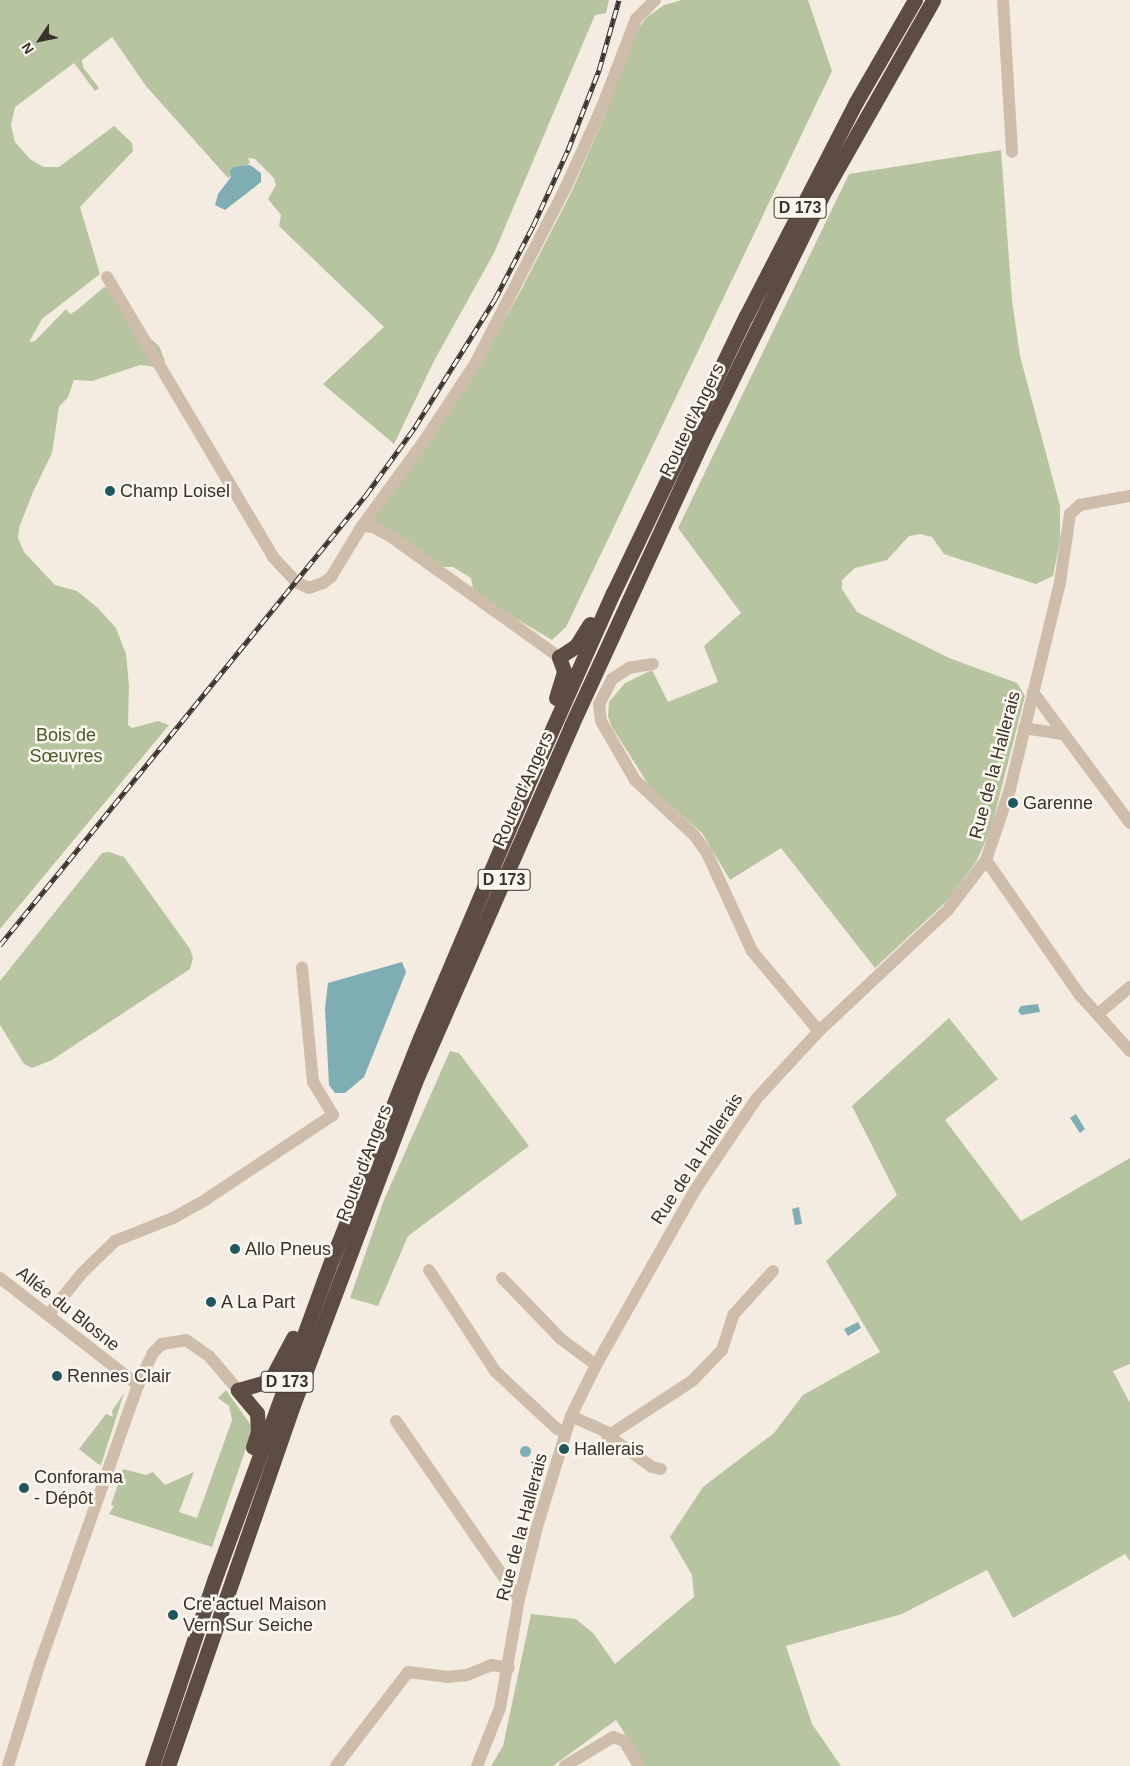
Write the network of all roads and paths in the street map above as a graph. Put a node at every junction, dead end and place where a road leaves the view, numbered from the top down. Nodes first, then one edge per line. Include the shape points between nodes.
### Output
1 (655, 0) edge
2 (903, 0) edge
3 (916, 0) edge
4 (933, 0) edge
5 (943, 0) edge
6 (1003, 0) edge
7 (918, 27) junction
8 (856, 102) junction
9 (1012, 152) dead end
10 (107, 277) dead end
11 (1130, 496) edge
12 (362, 526) junction
13 (613, 592) junction
14 (559, 657) junction
15 (653, 664) dead end
16 (1033, 692) junction
17 (1024, 728) junction
18 (1062, 734) junction
19 (530, 779) junction
20 (1130, 823) edge
21 (986, 860) junction
22 (302, 968) dead end
23 (1130, 987) edge
24 (1098, 1014) junction
25 (819, 1031) junction
26 (1130, 1051) edge
27 (332, 1259) junction
28 (429, 1270) dead end
29 (773, 1271) dead end
30 (0, 1278) edge
31 (502, 1278) dead end
32 (48, 1315) junction
33 (596, 1365) junction
34 (138, 1385) junction
35 (238, 1390) junction
36 (571, 1416) junction
37 (396, 1421) dead end
38 (565, 1433) junction
39 (608, 1435) junction
40 (661, 1470) dead end
41 (216, 1578) junction
42 (519, 1599) junction
43 (509, 1668) junction
44 (8, 1766) edge
45 (152, 1766) edge
46 (168, 1766) edge
47 (336, 1766) edge
48 (477, 1766) edge
49 (565, 1766) edge
50 (639, 1766) edge

1 - 12 street via 636,19 565,190 475,364
2 - 8 highway via 858,83
3 - 8 highway, Route d'Angers / D 173
4 - 7 highway, Route d'Angers / D 173
5 - 7 highway
6 - 9 street
7 - 46 highway, Route d'Angers / D 173 via 823,194 703,439 571,726 415,1082 293,1405
8 - 13 highway, Route d'Angers / D 173 via 738,333
10 - 12 street via 273,557 296,582 312,588 331,577
11 - 16 street, Rue de la Hallerais via 1080,505 1069,518 1060,582
12 - 14 street via 390,536
13 - 14 highway via 576,646
13 - 19 highway, Route d'Angers / D 173
14 - 19 highway via 564,671 562,684 529,763
15 - 25 street via 619,672 599,704 601,721 644,790 694,835 707,853 752,951
16 - 17 street, Rue de la Hallerais
16 - 18 street
17 - 18 street
17 - 21 street, Rue de la Hallerais via 994,842
18 - 20 street
19 - 27 highway, Route d'Angers / D 173 via 420,1038
21 - 24 street via 1075,987
21 - 25 street, Rue de la Hallerais via 947,911
22 - 32 street via 313,1082 333,1115 205,1200 173,1218 115,1241 82,1272
23 - 24 street
24 - 26 street
25 - 33 street, Rue de la Hallerais via 768,1085 726,1141
27 - 35 highway via 316,1283 282,1363 270,1381
27 - 41 highway, Route d'Angers / D 173
28 - 38 street via 495,1371
29 - 39 street via 734,1314 722,1350 712,1364 673,1394
30 - 32 street, Allée du Blosne
31 - 33 street via 560,1339
32 - 34 street, Allée du Blosne
33 - 36 street, Rue de la Hallerais
34 - 35 street via 153,1353 162,1344 186,1340 209,1356
34 - 44 street via 39,1666
35 - 41 highway via 257,1413 258,1432 221,1541
36 - 38 street, Rue de la Hallerais
36 - 39 street
37 - 42 street
38 - 42 street, Rue de la Hallerais
39 - 40 street
41 - 45 highway, Route d'Angers / D 173
42 - 43 street, Rue de la Hallerais
43 - 47 street via 492,1666 467,1675 447,1677 408,1672
43 - 48 street, Rue de la Hallerais via 500,1708
49 - 50 street via 613,1737 624,1740

